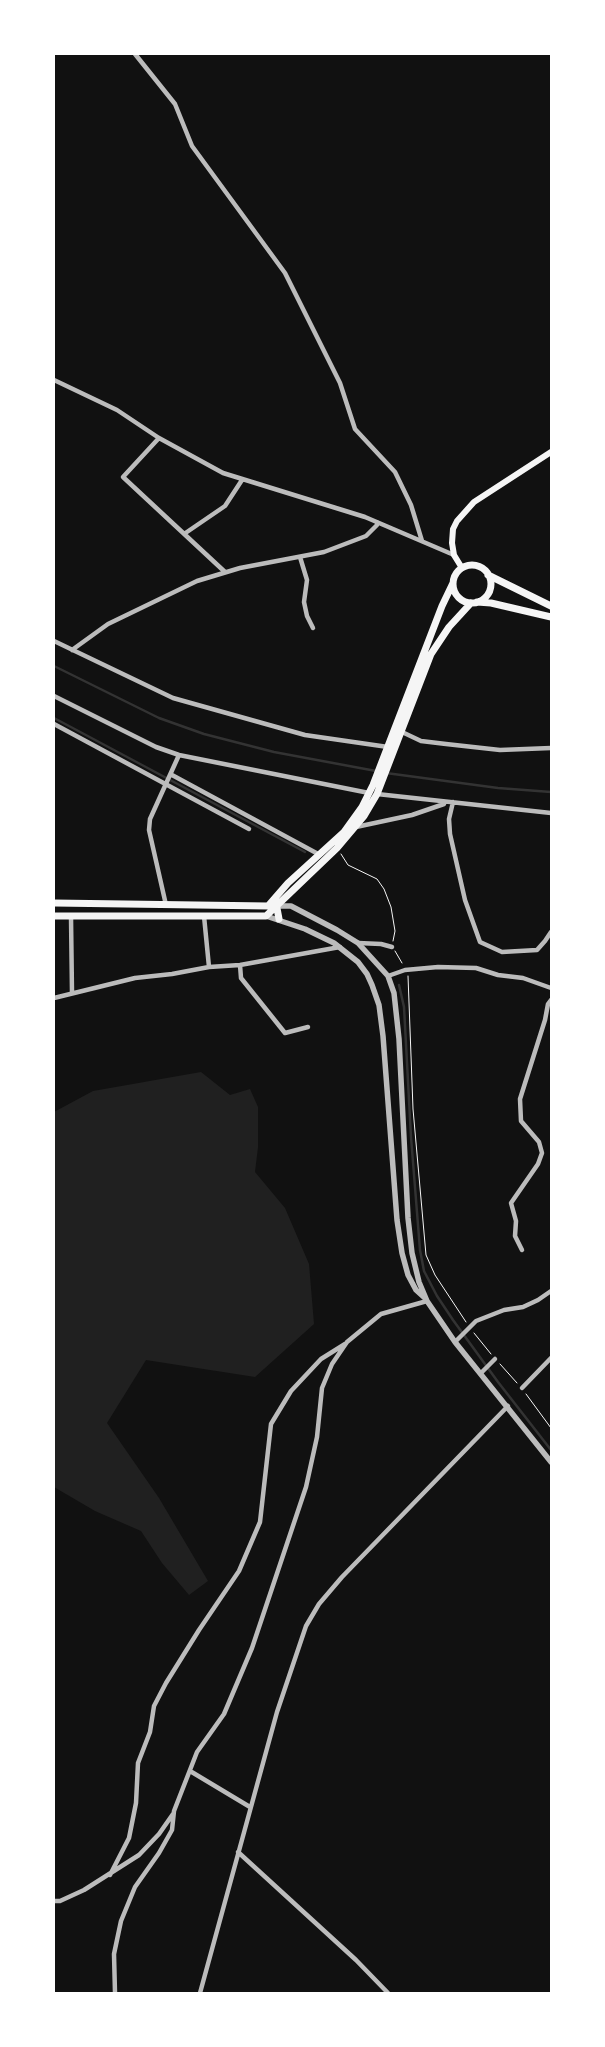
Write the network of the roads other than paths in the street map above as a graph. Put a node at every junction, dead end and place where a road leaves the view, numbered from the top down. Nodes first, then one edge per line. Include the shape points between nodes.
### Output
1 (135, 54) edge
2 (54, 380) edge
3 (159, 438) junction
4 (551, 452) edge
5 (242, 480) junction
6 (377, 522) junction
7 (184, 534) junction
8 (422, 541) junction
9 (454, 555) junction
10 (300, 557) junction
11 (462, 568) junction
12 (225, 572) junction
13 (488, 575) junction
14 (453, 583) junction
15 (474, 603) junction
16 (551, 606) edge
17 (551, 617) edge
18 (313, 628) dead end
19 (54, 640) edge
20 (72, 650) junction
21 (54, 696) edge
22 (54, 724) edge
23 (402, 732) junction
24 (392, 747) junction
25 (551, 748) edge
26 (179, 755) junction
27 (171, 776) junction
28 (167, 784) junction
29 (375, 790) junction
30 (453, 802) junction
31 (551, 813) edge
32 (356, 827) junction
33 (249, 828) dead end
34 (321, 855) junction
35 (279, 892) junction
36 (54, 904) edge
37 (166, 905) junction
38 (268, 906) junction
39 (276, 906) junction
40 (54, 916) edge
41 (204, 916) junction
42 (266, 916) junction
43 (71, 917) junction
44 (279, 919) junction
45 (551, 932) edge
46 (358, 943) junction
47 (340, 947) junction
48 (392, 947) road end
49 (240, 964) junction
50 (209, 967) junction
51 (388, 976) junction
52 (551, 988) edge
53 (72, 993) junction
54 (54, 998) edge
55 (551, 1000) edge
56 (308, 1027) dead end
57 (522, 1250) dead end
58 (551, 1290) edge
59 (428, 1301) junction
60 (347, 1342) junction
61 (455, 1342) junction
62 (551, 1358) edge
63 (495, 1359) road end
64 (483, 1371) junction
65 (522, 1388) road end
66 (508, 1406) junction
67 (551, 1462) edge
68 (190, 1771) junction
69 (250, 1807) junction
70 (174, 1811) junction
71 (238, 1852) junction
72 (110, 1874) junction
73 (54, 1901) edge
74 (115, 1993) edge
75 (200, 1993) edge
76 (388, 1993) edge

1 - 8 street via 175,104 192,146 285,273 340,383 355,429 395,472 411,505
2 - 3 street via 117,410
3 - 5 street
3 - 7 street via 123,477
4 - 9 main road via 474,502 453,529
5 - 6 street
5 - 7 street via 225,506
6 - 8 street
6 - 10 street via 366,536 324,552
7 - 12 street
8 - 9 street
9 - 11 main road
10 - 12 street
10 - 18 street via 307,580 304,602
11 - 13 main road via 480,567
11 - 14 main road
12 - 20 street via 196,581 108,624
13 - 15 main road via 489,592
13 - 16 main road
14 - 15 main road via 460,599
14 - 24 main road
15 - 17 main road via 492,603
15 - 23 main road via 449,627 431,654
19 - 20 street
20 - 24 street via 173,698 305,735
21 - 26 street via 156,747
22 - 28 street
23 - 24 main road
23 - 25 street via 421,741 500,750
24 - 29 main road
26 - 27 street
26 - 29 street
27 - 28 street
27 - 34 street
28 - 33 street
28 - 37 street via 150,819 149,830
29 - 30 street
29 - 32 main road
29 - 34 main road via 344,832
30 - 31 street
30 - 32 street
30 - 45 street via 450,834 465,900 480,942 502,952 536,950 546,942
32 - 39 main road
34 - 35 main road
35 - 38 main road
35 - 39 main road
36 - 37 main road
37 - 38 main road
38 - 39 street
39 - 42 main road
39 - 44 main road
39 - 46 street via 291,906
40 - 43 main road
41 - 42 main road
41 - 43 main road
41 - 50 street
42 - 44 street
43 - 53 street
44 - 47 street
46 - 48 street
46 - 51 street
47 - 49 street
47 - 59 street via 367,974 379,1005 402,1253 416,1290
49 - 50 street
49 - 56 street via 241,978 285,1033
50 - 53 street via 136,978
51 - 52 street via 405,970 476,968
51 - 59 street via 394,993 399,1039 412,1253 419,1282
53 - 54 street
55 - 57 street via 520,1100 521,1121 539,1142 542,1153 511,1203 516,1221 515,1236
58 - 61 street via 530,1304 476,1320
59 - 60 street via 381,1314
59 - 61 street
60 - 68 street via 332,1364 322,1388 317,1437 306,1487 252,1648 224,1714 197,1752
60 - 72 street via 321,1359 290,1392 270,1424 260,1522 239,1571 154,1706 150,1732 138,1764 136,1803 129,1838
61 - 64 street
62 - 65 street
63 - 64 street
64 - 66 street
66 - 67 street
66 - 69 street via 319,1604 306,1626 295,1657
68 - 69 street
68 - 70 street
69 - 71 street
70 - 72 street via 159,1834 139,1855
70 - 74 street via 172,1830 134,1887 121,1921 114,1954
71 - 75 street
71 - 76 street
72 - 73 street via 84,1890

